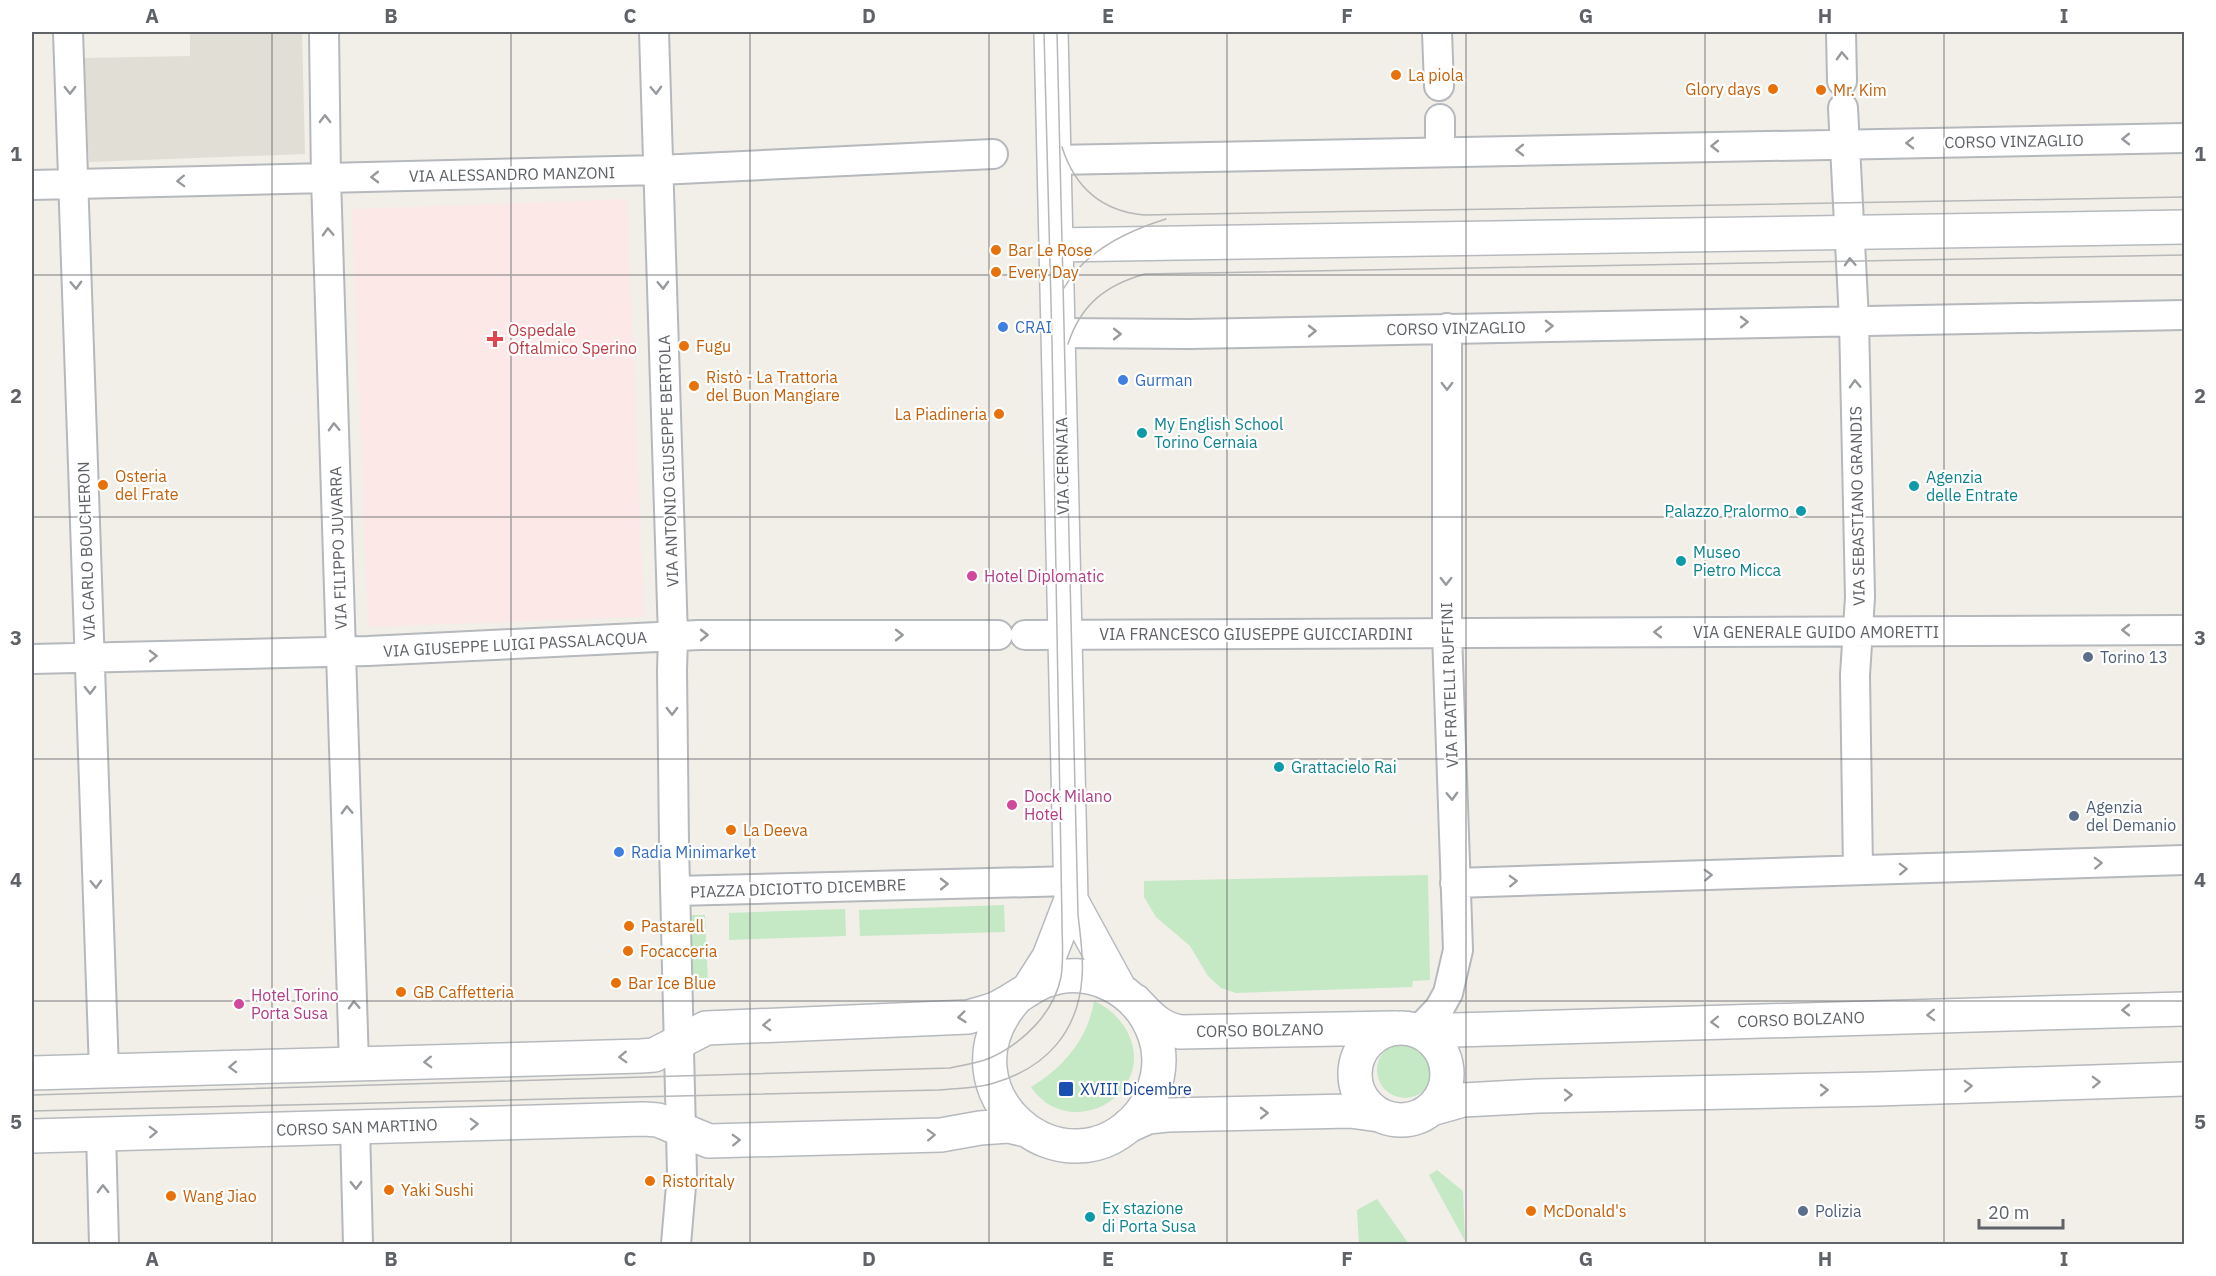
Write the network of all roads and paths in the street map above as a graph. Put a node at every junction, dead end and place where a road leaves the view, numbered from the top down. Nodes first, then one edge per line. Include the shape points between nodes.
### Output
1 (68, 32) edge
2 (324, 32) edge
3 (654, 32) edge
4 (1051, 32) edge
5 (1437, 32) edge
6 (1841, 32) edge
7 (1439, 86) dead end
8 (1440, 118) dead end
9 (2184, 138) edge
10 (1844, 144) junction
11 (1440, 151) junction
12 (993, 154) dead end
13 (1054, 160) junction
14 (652, 170) junction
15 (326, 178) junction
16 (72, 184) junction
17 (32, 185) edge
18 (2184, 226) edge
19 (1848, 232) junction
20 (1056, 245) junction
21 (2184, 315) edge
22 (1854, 320) junction
23 (1447, 328) junction
24 (1058, 333) junction
25 (2184, 630) edge
26 (1859, 631) junction
27 (1447, 633) junction
28 (1065, 634) junction
29 (673, 637) junction
30 (342, 651) junction
31 (90, 657) junction
32 (32, 659) edge
33 (2184, 860) edge
34 (1858, 870) junction
35 (1455, 883) junction
36 (675, 891) junction
37 (1071, 891) junction
38 (1022, 994) junction
39 (1127, 994) junction
40 (2184, 1009) edge
41 (1408, 1029) junction
42 (678, 1042) junction
43 (354, 1064) junction
44 (104, 1071) junction
45 (32, 1073) edge
46 (2184, 1079) edge
47 (1431, 1109) junction
48 (1379, 1114) junction
49 (1128, 1126) junction
50 (355, 1127) junction
51 (680, 1129) junction
52 (1026, 1130) junction
53 (101, 1134) junction
54 (32, 1136) edge
55 (104, 1245) edge
56 (358, 1245) edge
57 (676, 1245) edge

1 -> 16 street, VIA CARLO BOUCHERON
15 -> 2 street, VIA FILIPPO JUVARRA
3 -> 14 street, VIA ANTONIO GIUSEPPE BERTOLA
4 - 13 main road, VIA CERNAIA
5 - 7 street
10 -> 6 street
8 - 11 street
9 -> 10 street, CORSO VINZAGLIO
10 -> 11 street, CORSO VINZAGLIO
10 - 19 street
11 - 13 street, CORSO VINZAGLIO
12 - 14 street, VIA ALESSANDRO MANZONI
13 - 20 main road, VIA CERNAIA
14 -> 15 street, VIA ALESSANDRO MANZONI
14 -> 29 street, VIA ANTONIO GIUSEPPE BERTOLA
15 -> 16 street, VIA ALESSANDRO MANZONI
30 -> 15 street, VIA FILIPPO JUVARRA
16 - 17 street, VIA ALESSANDRO MANZONI
16 -> 31 street, VIA CARLO BOUCHERON
18 - 19 main road
19 - 20 main road
22 -> 19 street
20 - 24 main road, VIA CERNAIA
21 - 22 street, CORSO VINZAGLIO
23 -> 22 street, CORSO VINZAGLIO
26 -> 22 street, VIA SEBASTIANO GRANDIS
24 -> 23 street, CORSO VINZAGLIO
23 -> 27 street, VIA FRATELLI RUFFINI
24 - 28 main road, VIA CERNAIA
25 -> 26 street, VIA GENERALE GUIDO AMORETTI
26 -> 27 street, VIA GENERALE GUIDO AMORETTI
26 - 34 street, VIA SEBASTIANO GRANDIS via 1855,675
27 - 28 street, VIA FRANCESCO GIUSEPPE GUICCIARDINI
27 -> 35 street, VIA FRATELLI RUFFINI
29 -> 28 street, VIA GIUSEPPE LUIGI PASSALACQUA
28 - 37 main road, VIA CERNAIA
29 - 30 street, VIA GIUSEPPE LUIGI PASSALACQUA
29 -> 36 street, VIA ANTONIO GIUSEPPE BERTOLA
31 -> 30 street, VIA GIUSEPPE LUIGI PASSALACQUA
43 -> 30 street, VIA FILIPPO JUVARRA
31 - 32 street, VIA GIUSEPPE LUIGI PASSALACQUA
31 -> 44 street, VIA CARLO BOUCHERON
34 -> 33 street
35 -> 34 street
35 - 41 street, VIA FRATELLI RUFFINI via 1458,950 1448,993 1438,1009
36 -> 37 street, PIAZZA DICIOTTO DICEMBRE
36 - 42 street, PIAZZA DICIOTTO DICEMBRE
37 - 38 main road, VIA CERNAIA via 1050,957
37 - 39 main road, VIA CERNAIA
38 - 39 main road via 1061,976 1082,976 1096,978
38 -> 42 main road via 996,1009 968,1017 706,1028
38 - 52 main road via 999,1020 989,1060 999,1099
39 - 41 main road, CORSO BOLZANO via 1156,1023 1180,1032
39 - 49 main road via 1149,1020 1159,1057 1155,1086 1148,1102
40 -> 41 main road, CORSO BOLZANO
41 - 47 main road via 1434,1041 1447,1066 1446,1085
41 - 48 main road via 1382,1032 1371,1038 1357,1061 1358,1090
42 -> 43 main road via 654,1055 641,1056
42 - 51 street, PIAZZA DICIOTTO DICEMBRE
43 -> 44 main road
44 - 45 main road
47 -> 46 main road via 1463,1100 1538,1096
47 - 48 main road via 1403,1120
49 -> 48 main road via 1148,1117 1167,1115 1350,1111
49 - 52 main road via 1105,1140 1082,1145 1058,1144
50 -> 51 main road, CORSO SAN MARTINO via 644,1119
53 -> 50 main road, CORSO SAN MARTINO
50 -> 56 street
51 -> 52 main road via 709,1141 941,1135 1008,1126
51 - 57 street, PIAZZA DICIOTTO DICEMBRE via 682,1174
53 - 54 main road, CORSO SAN MARTINO
55 -> 53 street

